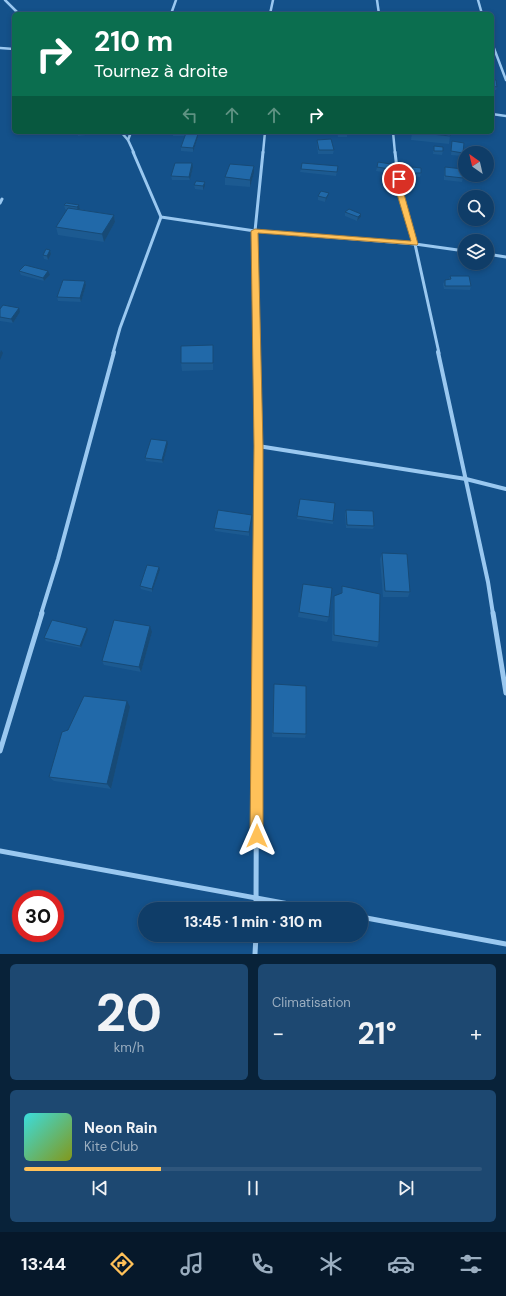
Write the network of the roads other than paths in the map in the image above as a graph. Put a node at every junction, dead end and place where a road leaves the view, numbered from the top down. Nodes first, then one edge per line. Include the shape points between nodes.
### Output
1 (5, 0) edge
2 (176, 0) edge
3 (273, 0) edge
4 (377, 0) edge
5 (478, 0) edge
6 (17, 12) edge
7 (172, 12) edge
8 (270, 12) edge
9 (379, 12) edge
10 (481, 12) edge
11 (0, 48) edge
12 (494, 48) edge
13 (12, 49) edge
14 (506, 80) edge
15 (494, 114) edge
16 (506, 116) edge
17 (123, 134) edge
18 (130, 134) edge
19 (264, 134) edge
20 (393, 134) edge
21 (128, 140) junction
22 (161, 217) junction
23 (255, 231) junction
24 (415, 244) junction
25 (458, 250) edge
26 (494, 255) edge
27 (506, 257) edge
28 (258, 446) junction
29 (466, 479) junction
30 (506, 489) edge
31 (506, 693) edge
32 (0, 751) edge
33 (0, 851) edge
34 (256, 898) junction
35 (256, 902) edge
36 (278, 902) edge
37 (368, 918) edge
38 (256, 942) edge
39 (506, 944) edge
40 (255, 954) edge

1 - 6 street
2 - 7 street
3 - 8 street
4 - 9 street
5 - 10 street
11 - 13 street
12 - 14 street
15 - 16 street
17 - 21 street
18 - 21 street
19 - 23 street
20 - 24 street via 400,194
21 - 22 street
22 - 23 street
22 - 32 street via 120,328 58,559
23 - 24 street
23 - 28 street
24 - 25 street
24 - 29 street
26 - 27 street
28 - 29 street
28 - 34 street
29 - 30 street
29 - 31 street via 488,582
33 - 34 street
34 - 35 street
34 - 36 street
37 - 39 street
38 - 40 street

